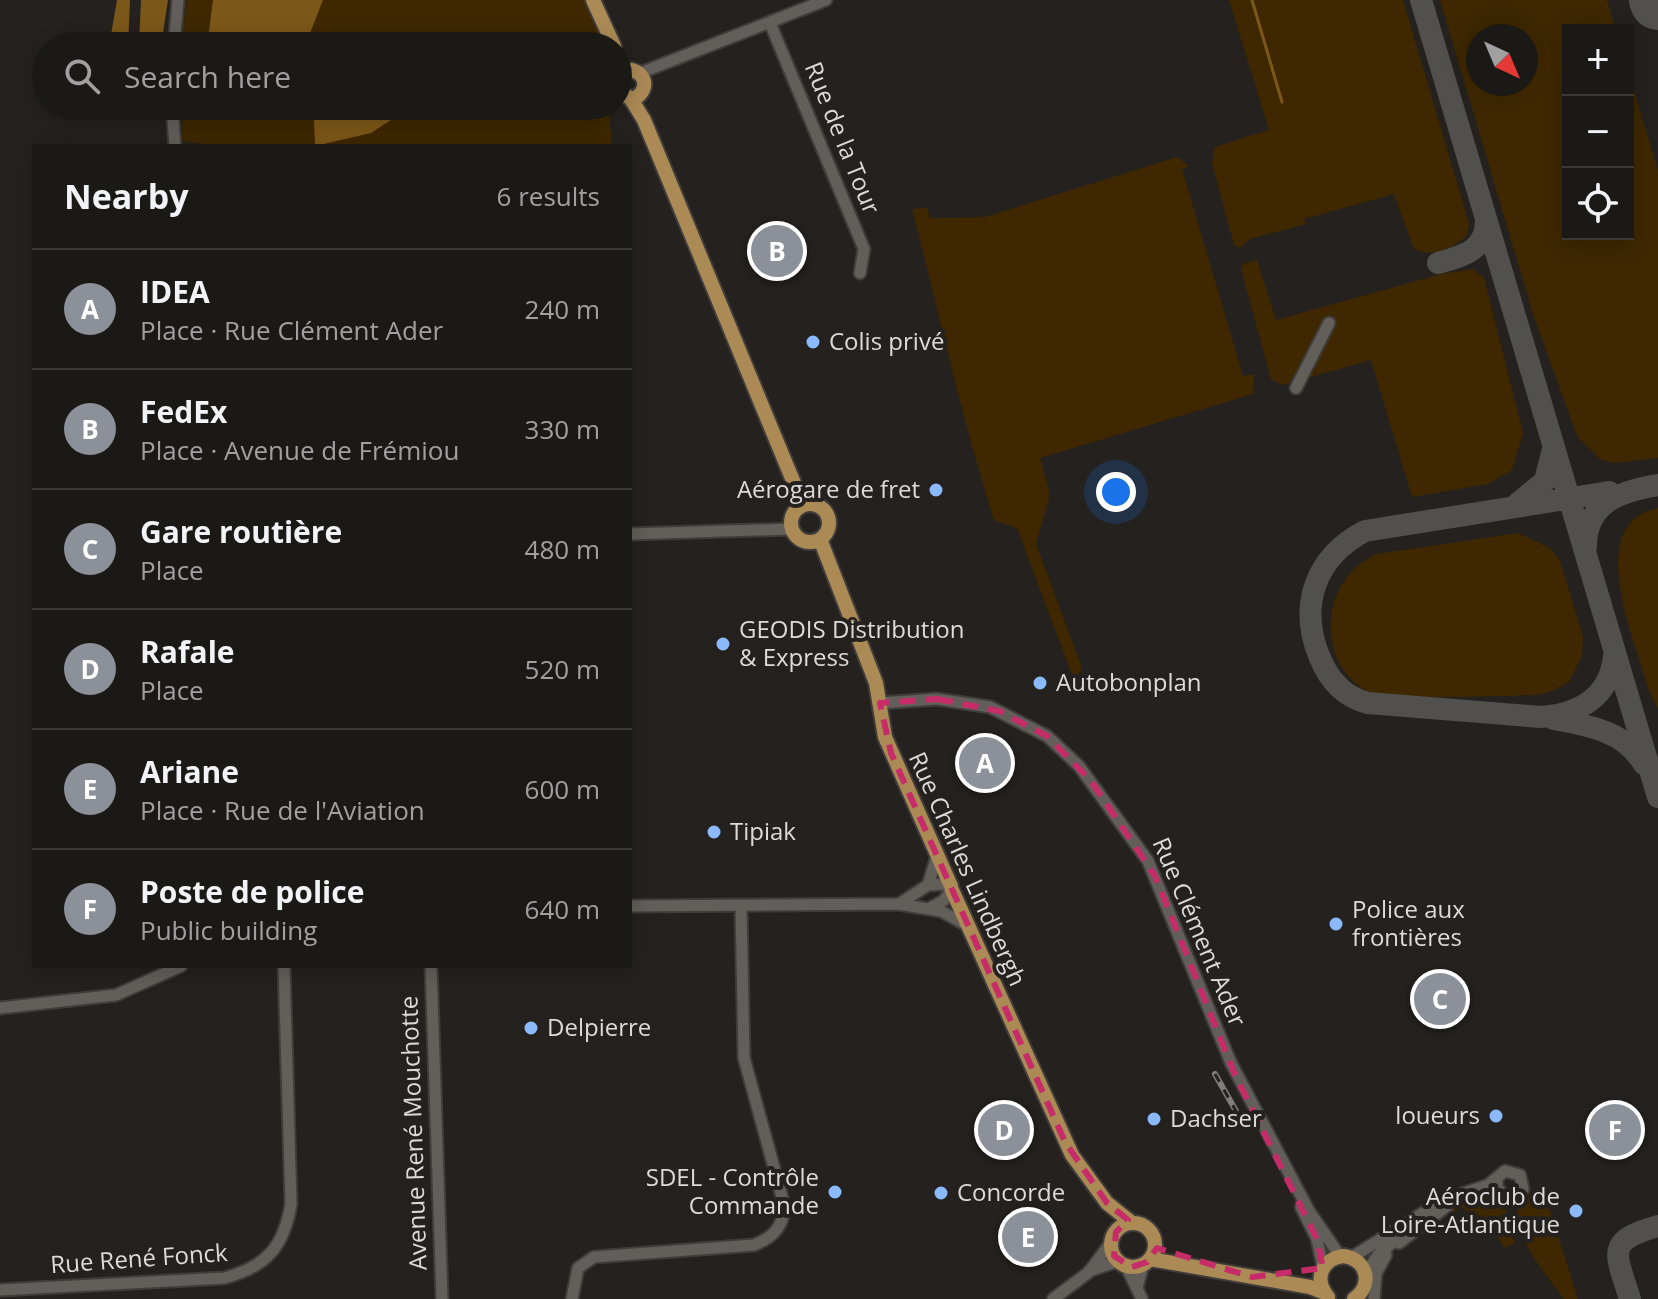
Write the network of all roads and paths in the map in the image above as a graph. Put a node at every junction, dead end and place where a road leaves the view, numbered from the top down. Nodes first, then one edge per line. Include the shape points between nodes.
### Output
1 (178, 0) edge
2 (593, 0) edge
3 (826, 0) edge
4 (770, 23) junction
5 (175, 32) edge
6 (608, 32) edge
7 (632, 79) edge
8 (632, 88) edge
9 (173, 120) edge
10 (175, 144) edge
11 (860, 273) dead end
12 (1329, 323) dead end
13 (1296, 388) dead end
14 (803, 505) junction
15 (792, 529) junction
16 (632, 534) edge
17 (820, 539) junction
18 (880, 703) junction
19 (937, 856) junction
20 (928, 885) junction
21 (951, 888) junction
22 (898, 904) junction
23 (632, 906) edge
24 (741, 906) junction
25 (930, 908) junction
26 (968, 926) junction
27 (177, 968) edge
28 (284, 968) edge
29 (431, 968) edge
30 (0, 1008) edge
31 (1231, 1063) junction
32 (1497, 1178) junction
33 (1501, 1194) junction
34 (1107, 1203) junction
35 (1447, 1206) junction
36 (1132, 1223) junction
37 (1114, 1236) junction
38 (1155, 1240) junction
39 (1346, 1256) junction
40 (1146, 1262) junction
41 (1122, 1264) junction
42 (1322, 1270) junction
43 (1089, 1272) junction
44 (1366, 1273) junction
45 (1228, 1274) junction
46 (1252, 1277) junction
47 (0, 1290) edge
48 (1140, 1294) edge
49 (1329, 1296) edge
50 (1362, 1298) edge
51 (442, 1299) edge
52 (572, 1299) edge
53 (1053, 1299) edge

1 - 5 street
2 - 6 main road
3 - 4 street
4 - 7 street
4 - 11 street, Rue de la Tour via 864,249
8 - 14 main road
9 - 10 street
12 - 13 street
14 - 15 main road via 794,512
14 - 17 main road via 816,505 828,518 828,530
15 - 16 street
15 - 17 main road via 803,541
17 - 18 main road, Rue Charles Lindbergh
18 - 19 main road, Rue Charles Lindbergh via 885,737
18 - 31 street, Rue Clément Ader via 937,699 990,707 1034,728 1069,755 1148,861
19 - 20 street
19 - 21 main road, Rue Charles Lindbergh
20 - 21 street
20 - 22 street
21 - 25 street
21 - 26 main road, Rue Charles Lindbergh
22 - 24 street
22 - 25 street
23 - 24 street
24 - 52 street via 744,1058 785,1208 780,1226 754,1245 594,1257 578,1268
25 - 26 street
26 - 34 main road, Rue Charles Lindbergh via 1065,1142
27 - 30 street via 116,995
28 - 47 street, Rue René Fonck via 291,1204 283,1238 273,1251 250,1269 224,1278
29 - 51 street, Avenue René Mouchotte
31 - 39 street, Rue Clément Ader via 1309,1211
31 - 42 street, Rue Clément Ader via 1317,1239
32 - 33 street
32 - 33 street via 1511,1170 1524,1181 1518,1195
32 - 39 street via 1444,1200
33 - 35 street via 1470,1196
34 - 36 main road, Rue Charles Lindbergh
34 - 37 main road, Rue Charles Lindbergh
35 - 44 street via 1396,1238
35 - 50 street via 1383,1258
36 - 37 main road
36 - 38 main road via 1146,1227
37 - 41 main road
37 - 43 street
38 - 40 main road
38 - 45 main road via 1169,1251
39 - 42 main road
39 - 44 main road
40 - 41 main road
40 - 45 main road
40 - 48 street
41 - 43 street
41 - 48 street
42 - 46 main road via 1296,1277
42 - 49 main road
43 - 53 street
44 - 50 main road
45 - 46 main road
46 - 49 main road via 1310,1287

